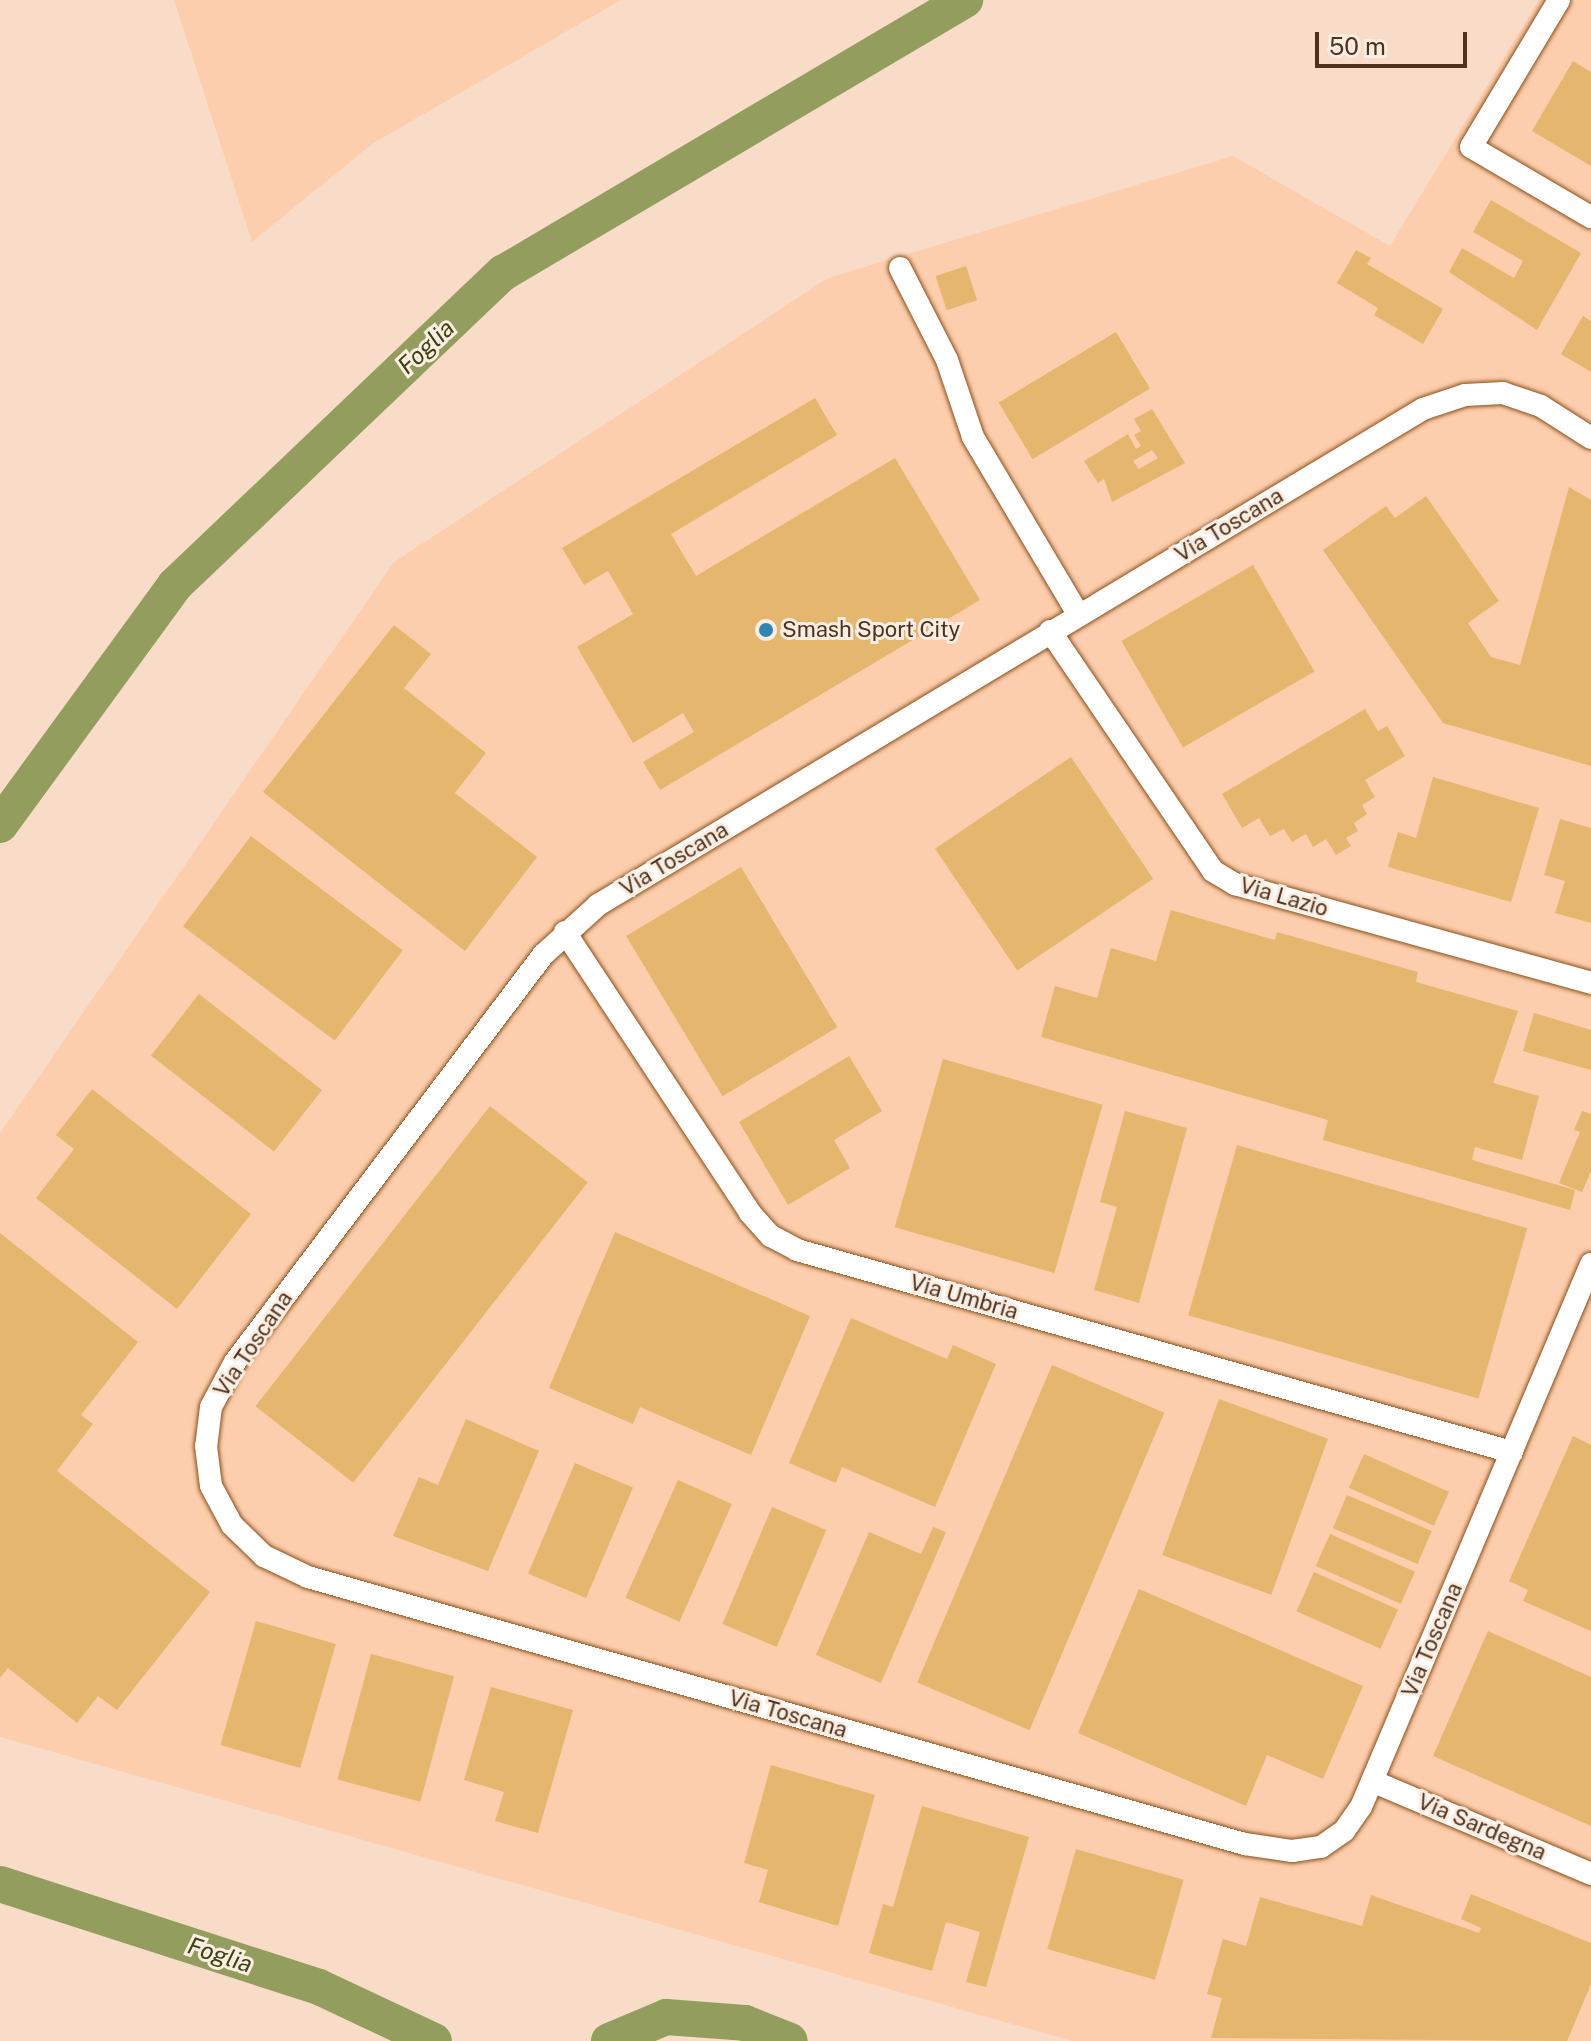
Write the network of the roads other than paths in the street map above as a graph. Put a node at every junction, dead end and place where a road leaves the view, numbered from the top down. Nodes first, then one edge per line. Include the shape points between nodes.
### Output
1 (1559, 0) edge
2 (1591, 217) edge
3 (900, 268) dead end
4 (1591, 438) edge
5 (1078, 614) junction
6 (1050, 631) junction
7 (565, 932) junction
8 (1591, 983) edge
9 (1591, 1264) edge
10 (1512, 1452) junction
11 (1372, 1781) junction
12 (1591, 1874) edge

1 - 2 street via 1471,147
3 - 5 street via 947,360 973,437
4 - 5 street, Via Toscana via 1541,406 1503,393 1465,395 1423,409
5 - 6 street, Via Toscana
6 - 7 street, Via Toscana via 611,897
6 - 8 street, Via Lazio via 1213,871 1235,884
7 - 10 street, Via Umbria via 750,1213 771,1236 797,1250
7 - 11 street, Via Toscana via 235,1362 211,1407 206,1446 211,1486 232,1525 264,1556 308,1577 1245,1844 1292,1851 1321,1847 1344,1831
9 - 10 street, Via Toscana
10 - 11 street, Via Toscana
11 - 12 street, Via Sardegna

